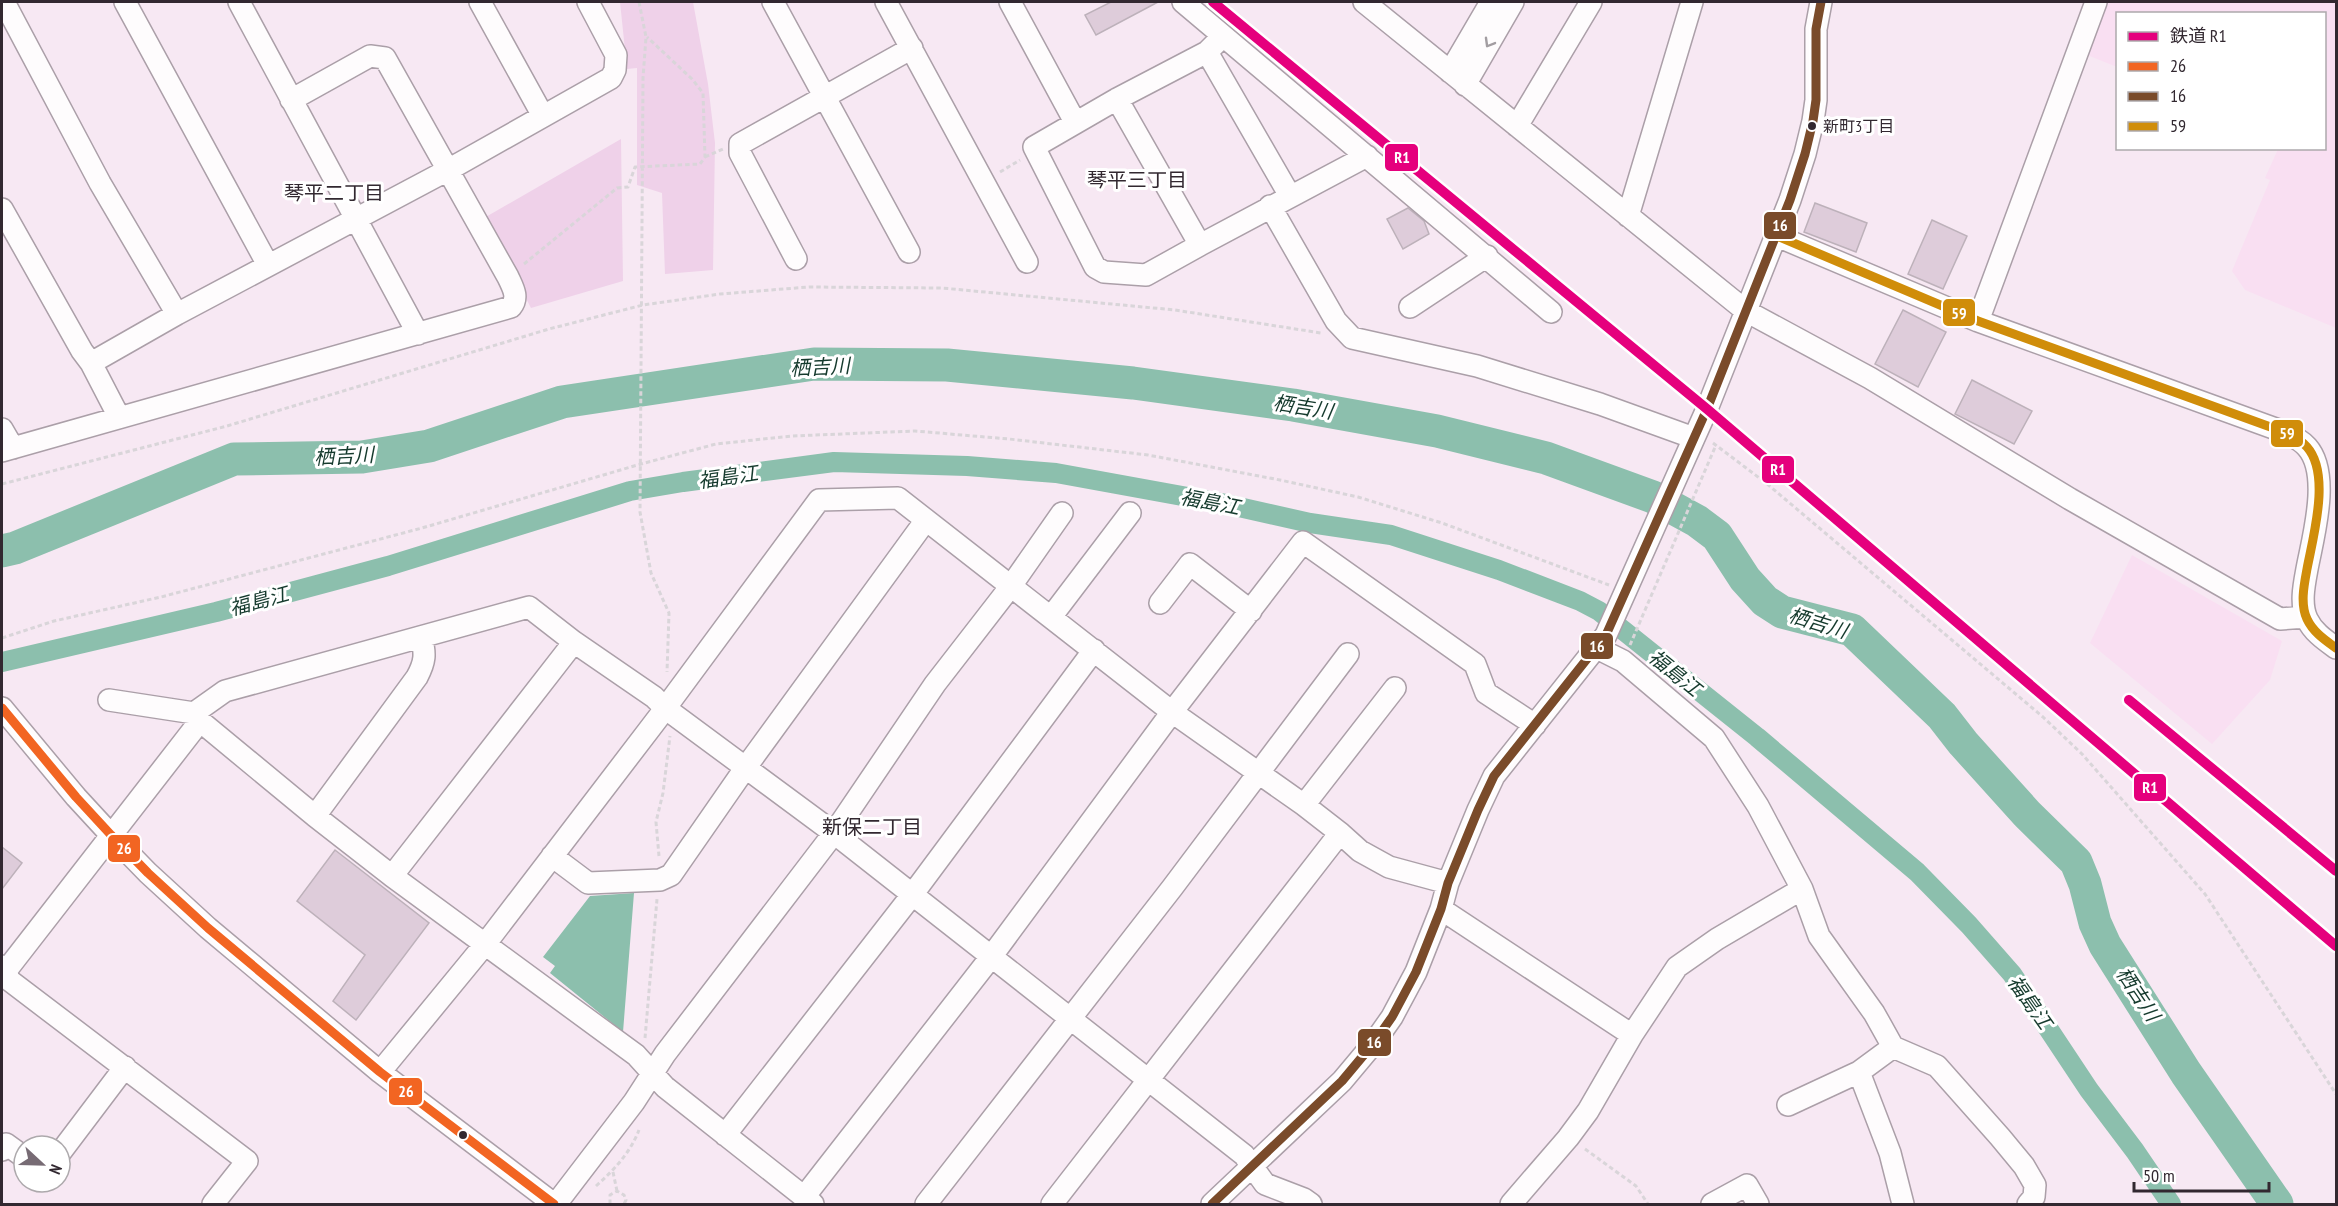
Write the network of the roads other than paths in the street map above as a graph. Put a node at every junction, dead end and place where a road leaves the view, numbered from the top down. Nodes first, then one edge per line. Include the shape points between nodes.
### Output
1 (125, 2) edge
2 (239, 2) edge
3 (480, 2) edge
4 (588, 2) edge
5 (773, 2) edge
6 (886, 2) edge
7 (1010, 2) edge
8 (1183, 2) edge
9 (1364, 2) edge
10 (1491, 2) edge
11 (1513, 2) edge
12 (1591, 2) edge
13 (1692, 2) edge
14 (1821, 2) edge
15 (2096, 2) edge
16 (6, 4) edge
17 (1223, 36) junction
18 (912, 48) junction
19 (1207, 52) junction
20 (1458, 78) junction
21 (825, 95) junction
22 (1117, 99) junction
23 (291, 100) junction
24 (543, 116) junction
25 (1075, 122) junction
26 (1517, 126) junction
27 (1367, 156) junction
28 (448, 170) junction
29 (1290, 196) junction
30 (1270, 206) junction
31 (2, 209) edge
32 (1628, 216) junction
33 (355, 219) junction
34 (1777, 236) junction
35 (1200, 245) junction
36 (909, 252) dead end
37 (1487, 256) junction
38 (796, 259) dead end
39 (1027, 262) dead end
40 (268, 265) junction
41 (1410, 307) dead end
42 (1746, 311) junction
43 (1551, 312) dead end
44 (177, 314) junction
45 (1978, 321) junction
46 (418, 334) junction
47 (91, 363) junction
48 (119, 417) junction
49 (2, 429) edge
50 (1693, 438) junction
51 (7, 450) edge
52 (1062, 513) dead end
53 (1130, 513) dead end
54 (926, 520) junction
55 (1011, 586) junction
56 (1160, 603) dead end
57 (1251, 611) junction
58 (1051, 617) junction
59 (2306, 617) junction
60 (421, 637) junction
61 (1601, 641) junction
62 (574, 642) junction
63 (2337, 648) edge
64 (1094, 650) junction
65 (1348, 654) dead end
66 (1395, 688) dead end
67 (109, 700) dead end
68 (2, 708) edge
69 (664, 708) junction
70 (1172, 712) junction
71 (197, 717) junction
72 (1535, 725) junction
73 (746, 767) junction
74 (1259, 773) junction
75 (1304, 805) junction
76 (315, 816) junction
77 (1340, 832) junction
78 (834, 833) junction
79 (111, 835) junction
80 (552, 856) junction
81 (392, 876) junction
82 (1448, 883) junction
83 (1802, 889) junction
84 (912, 895) junction
85 (1441, 909) junction
86 (486, 943) junction
87 (991, 957) junction
88 (3, 971) edge
89 (1072, 1018) junction
90 (1632, 1035) junction
91 (1893, 1047) junction
92 (125, 1067) junction
93 (380, 1072) junction
94 (1859, 1072) junction
95 (652, 1073) junction
96 (1149, 1079) junction
97 (1788, 1105) dead end
98 (725, 1136) junction
99 (72, 1137) edge
100 (1254, 1166) junction
101 (808, 1201) edge
102 (213, 1204) edge
103 (555, 1204) edge
104 (927, 1204) edge
105 (1052, 1204) edge
106 (1212, 1204) edge
107 (1311, 1204) edge
108 (1511, 1204) edge
109 (1712, 1204) edge
110 (1758, 1204) edge
111 (1903, 1204) edge
112 (2028, 1204) edge

1 - 40 street
2 - 23 street
3 - 24 street
4 - 24 street via 616,55 615,70 611,78
5 - 21 street
6 - 18 street
7 - 25 street
8 - 17 street
9 - 20 street
10 - 20 street
11 -> 20 street
12 - 26 street
13 - 32 street
14 - 34 street via 1816,29 1813,121 1806,154
15 - 45 street
16 - 44 street via 100,183
17 - 19 street
17 - 27 street
18 - 21 street
18 - 39 street
19 - 22 street
19 - 29 street
20 - 26 street
21 - 36 street
21 - 38 street via 740,144 740,153
22 - 25 street
22 - 35 street
23 - 28 street via 370,56 385,58
23 - 33 street
24 - 28 street
25 - 35 street via 1034,147 1095,267 1104,272 1146,275
26 - 32 street
27 - 29 street
27 - 37 street
28 - 33 street
28 - 46 street via 508,277 515,302 511,308
29 - 30 street
30 - 35 street
30 - 50 street via 1336,321 1352,338 1477,366
31 - 47 street
32 - 42 street
33 - 40 street
33 - 46 street
34 - 42 street
34 - 45 street
37 - 41 street
37 - 43 street
40 - 44 street
42 - 50 street
42 - 59 street via 1870,378 2060,494 2280,619
44 - 47 street
45 - 59 street via 2285,432 2302,442 2315,460 2319,486 2304,585
46 - 48 street
47 - 48 street
48 - 51 street
49 - 51 street
50 - 61 street via 1632,580
52 - 55 street
53 - 58 street
54 - 55 street
54 - 69 street via 898,498 819,500
54 - 73 street
55 - 58 street
55 - 78 street via 935,684
56 - 57 street via 1190,564
57 - 70 street
57 - 72 street via 1303,542 1475,664 1486,693
58 - 64 street
59 - 63 street via 2318,634
60 - 62 street via 529,607
60 - 71 street via 225,691
60 - 76 street via 424,664 417,677
61 - 72 street
61 - 83 street via 1714,738 1758,806
62 - 69 street
62 - 81 street
64 - 70 street
64 - 84 street
65 - 74 street
66 - 75 street
67 - 71 street
68 - 79 street
69 - 73 street
69 - 80 street
70 - 74 street
70 - 87 street
71 - 76 street
71 - 79 street
72 - 82 street via 1494,776
73 - 78 street
73 - 80 street via 665,879 588,883
74 - 75 street
74 - 89 street
75 - 77 street
76 - 81 street
77 - 82 street via 1359,851 1389,867
77 - 96 street
78 - 84 street
78 - 95 street
79 - 88 street
79 - 93 street via 208,928
80 - 86 street
81 - 86 street
82 - 85 street
83 - 90 street via 1677,967
83 - 91 street via 1820,936
84 - 87 street
84 - 98 street
85 - 90 street
85 - 100 street via 1416,972 1373,1044 1342,1081
86 - 93 street
86 - 95 street via 636,1055
87 - 89 street
87 - 101 street
88 - 92 street via 9,980
89 - 96 street
89 - 104 street
90 - 108 street via 1588,1111
91 - 94 street
91 - 112 street via 1936,1066 2000,1137 2035,1185 2034,1197
92 - 99 street
92 - 102 street via 247,1161
93 - 103 street
94 - 97 street
94 - 111 street via 1890,1153
95 - 98 street
95 - 103 street
96 - 100 street
96 - 105 street
98 - 101 street
100 - 106 street
100 - 107 street via 1265,1184
109 - 110 street via 1747,1185

